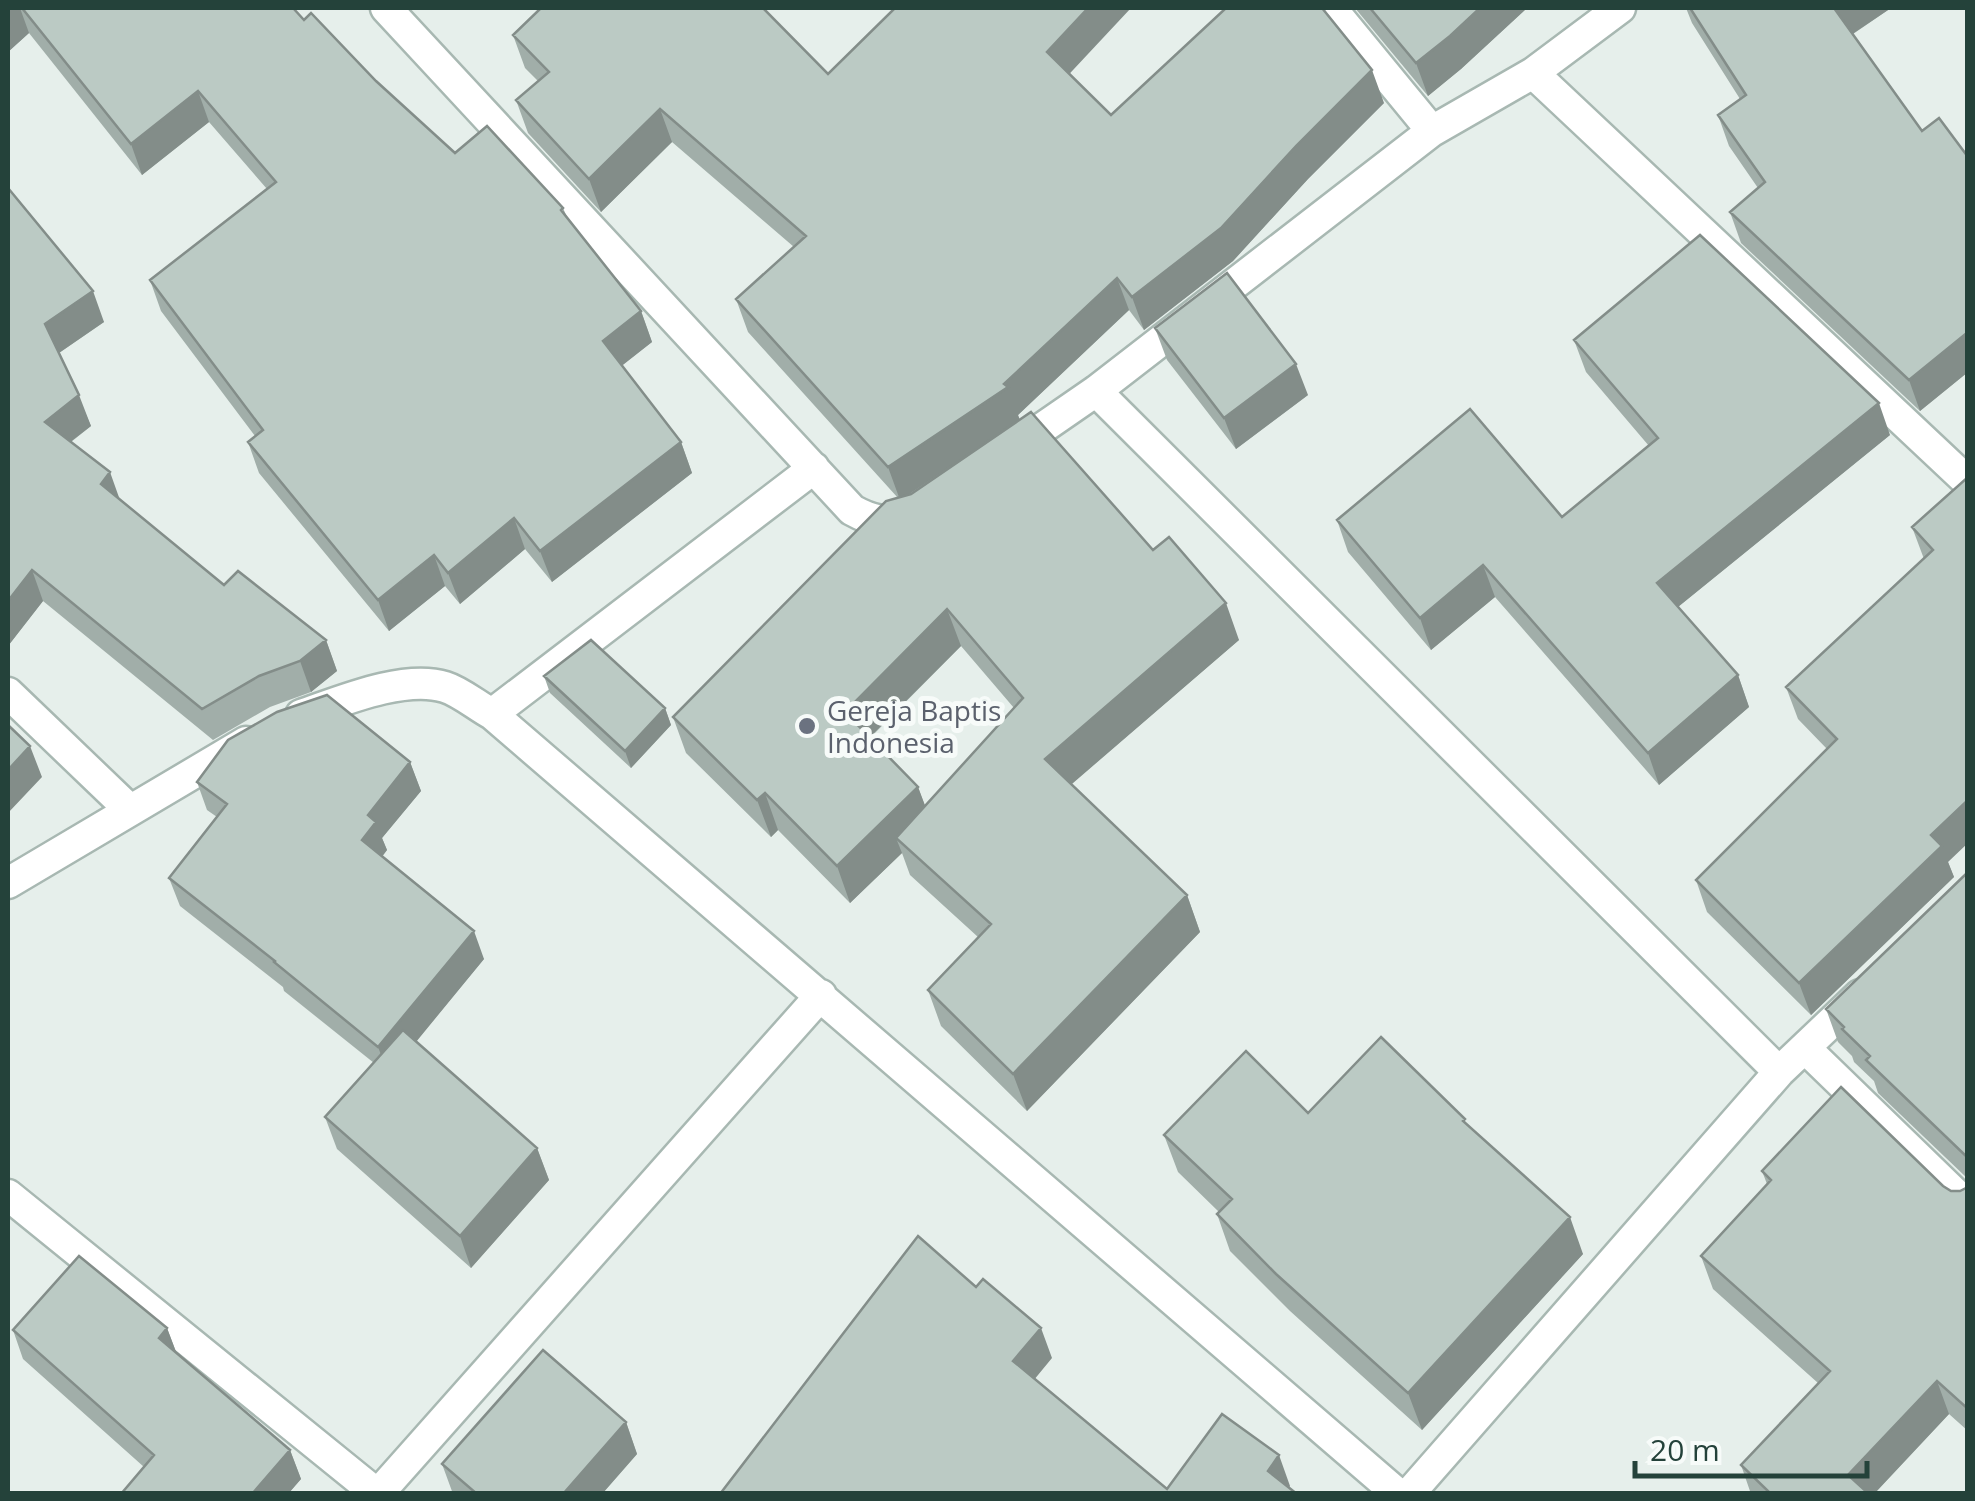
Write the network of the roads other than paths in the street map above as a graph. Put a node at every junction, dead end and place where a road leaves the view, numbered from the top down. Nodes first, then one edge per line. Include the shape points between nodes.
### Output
1 (386, 8) edge
2 (1331, 8) edge
3 (1620, 8) edge
4 (1533, 73) junction
5 (1432, 131) junction
6 (1096, 391) junction
7 (990, 464) edge
8 (814, 468) junction
9 (1968, 482) edge
10 (929, 505) edge
11 (8, 693) edge
12 (492, 714) junction
13 (130, 810) junction
14 (8, 882) edge
15 (1882, 974) edge
16 (821, 995) junction
17 (1805, 1048) junction
18 (1779, 1072) junction
19 (8, 1194) edge
20 (1968, 1206) edge
21 (378, 1494) edge
22 (1398, 1494) edge
23 (1409, 1494) edge

1 - 8 street
2 - 5 street
3 - 4 street
4 - 5 street
4 - 9 street
5 - 6 street
6 - 7 street
6 - 18 street
8 - 10 street via 871,521 892,522
8 - 12 street
11 - 13 street
12 - 13 street via 444,687 381,688 270,728
12 - 16 street
13 - 14 street
15 - 17 street
16 - 21 street
16 - 22 street
17 - 18 street
17 - 20 street
18 - 23 street
19 - 21 street

